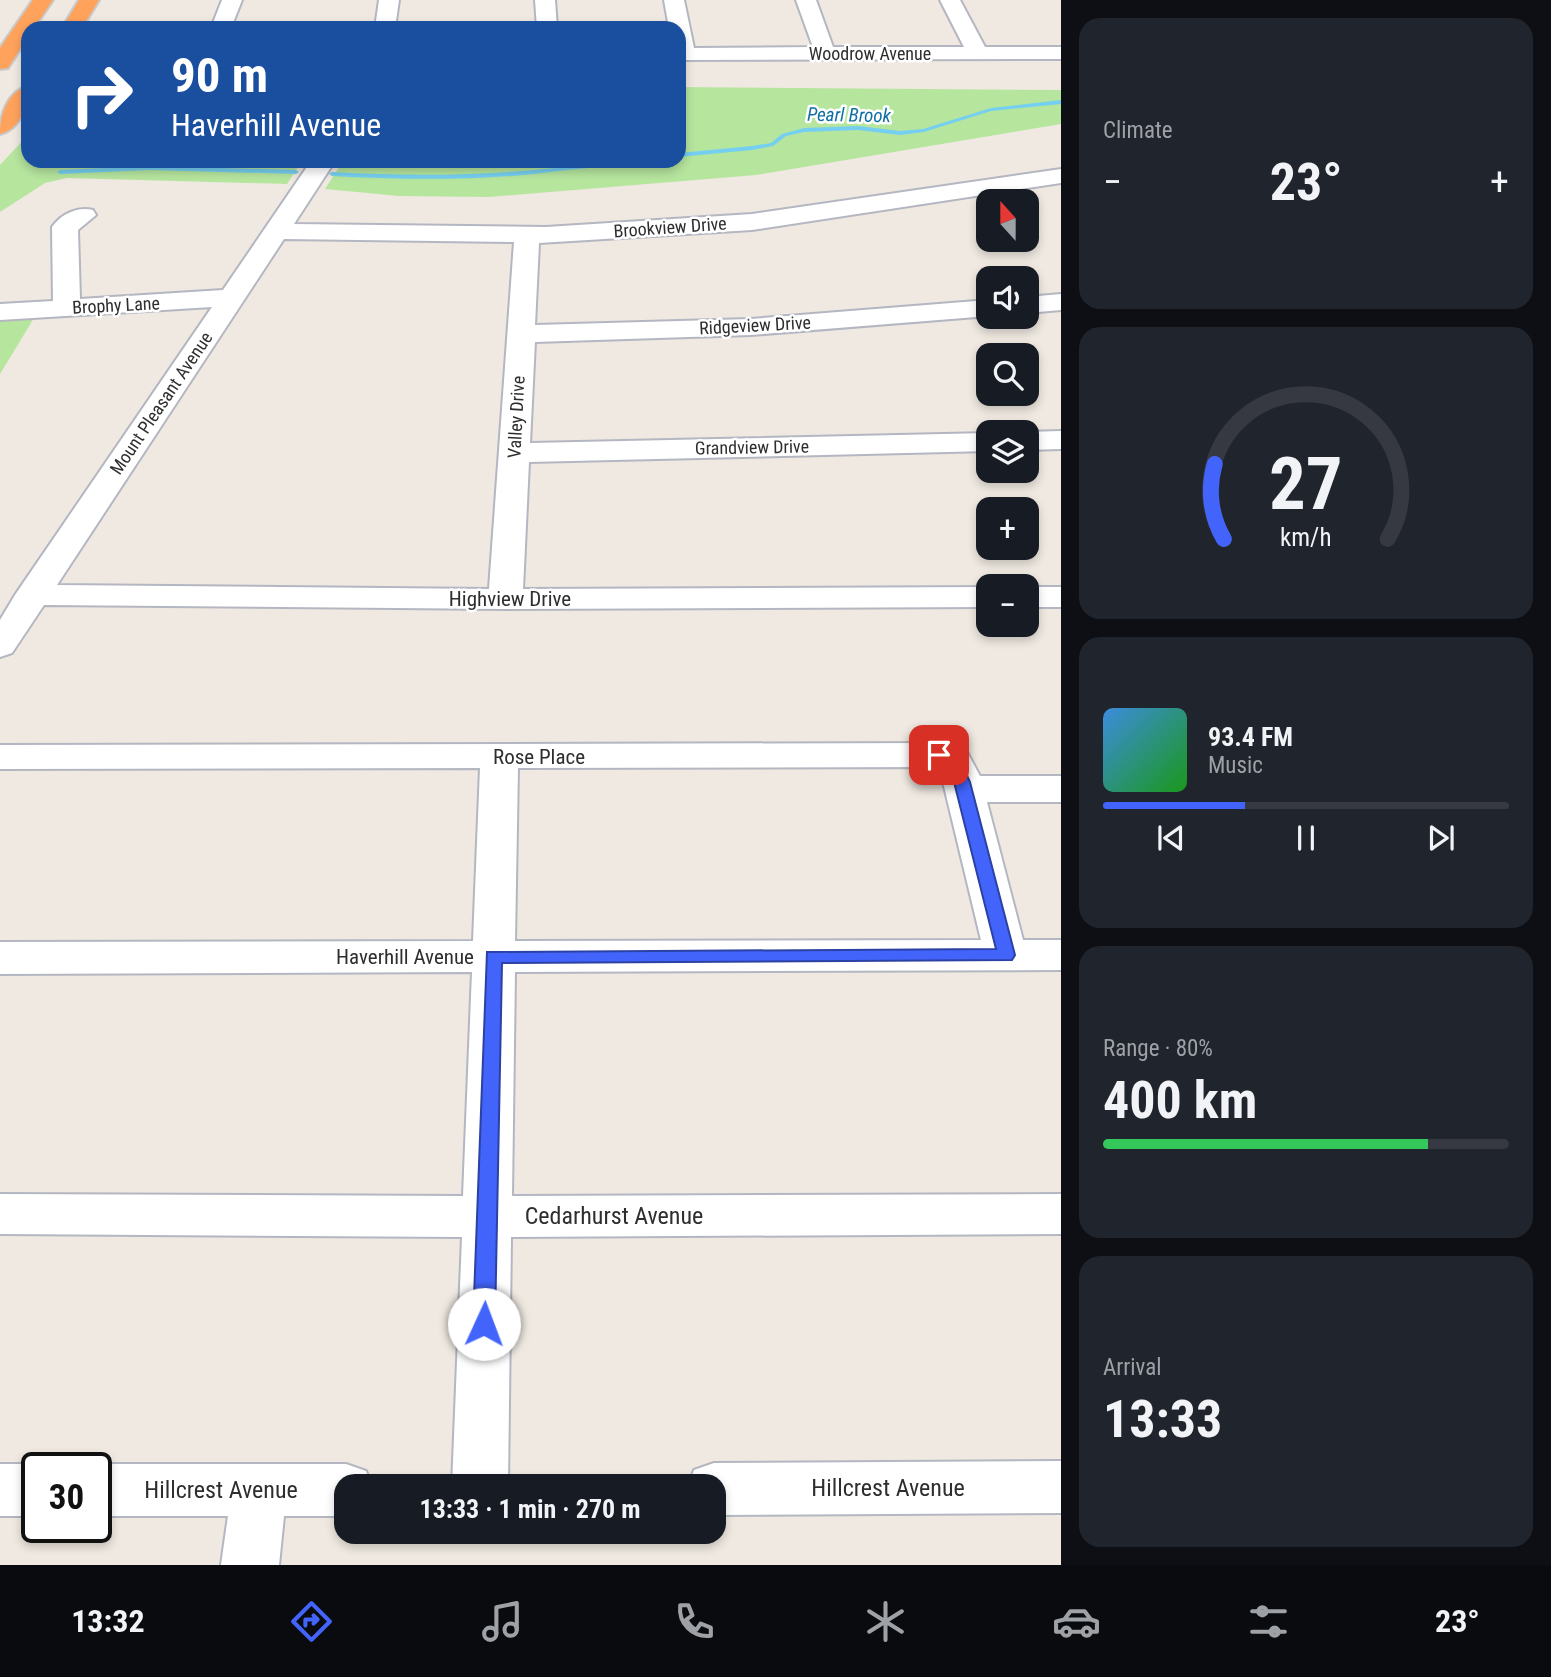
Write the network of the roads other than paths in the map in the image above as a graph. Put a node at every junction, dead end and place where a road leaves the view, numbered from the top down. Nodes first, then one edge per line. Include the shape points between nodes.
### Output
1 (43, 0) edge
2 (89, 0) edge
3 (232, 0) edge
4 (389, 0) edge
5 (545, 0) edge
6 (674, 0) edge
7 (806, 0) edge
8 (950, 0) edge
9 (29, 21) edge
10 (76, 21) edge
11 (224, 21) edge
12 (386, 21) edge
13 (546, 21) edge
14 (677, 21) edge
15 (21, 32) edge
16 (825, 53) junction
17 (978, 53) junction
18 (1061, 53) edge
19 (686, 54) edge
20 (0, 63) edge
21 (21, 102) edge
22 (0, 127) edge
23 (318, 168) edge
24 (1059, 181) edge
25 (84, 215) dead end
26 (276, 231) junction
27 (527, 235) junction
28 (232, 298) junction
29 (1061, 302) edge
30 (1039, 303) edge
31 (67, 308) junction
32 (976, 309) edge
33 (0, 312) edge
34 (521, 334) junction
35 (1061, 440) edge
36 (1039, 441) edge
37 (976, 442) edge
38 (514, 453) junction
39 (32, 595) junction
40 (976, 597) edge
41 (1039, 597) edge
42 (1061, 597) edge
43 (505, 599) junction
44 (0, 646) edge
45 (0, 757) edge
46 (499, 758) junction
47 (962, 782) junction
48 (1061, 789) edge
49 (1006, 955) junction
50 (1061, 955) edge
51 (493, 957) junction
52 (0, 958) edge
53 (0, 1214) edge
54 (1061, 1214) edge
55 (487, 1217) junction
56 (480, 1474) edge
57 (1061, 1488) edge
58 (726, 1489) edge
59 (0, 1490) edge
60 (21, 1490) edge
61 (112, 1490) edge
62 (259, 1490) junction
63 (334, 1490) edge
64 (250, 1565) edge

1 - 9 highway
2 - 10 highway
3 - 11 street
4 - 12 street
5 - 13 street
6 - 14 street
7 - 16 street
8 - 17 street
15 - 20 highway
16 - 17 street, Woodrow Avenue
16 - 19 street, Woodrow Avenue
17 - 18 street, Woodrow Avenue
21 - 22 highway
23 - 26 street, Mount Pleasant Avenue
24 - 27 street, Brookview Drive via 752,222
25 - 31 street via 65,227
26 - 27 street, Brookview Drive
26 - 28 street, Mount Pleasant Avenue
27 - 34 street, Valley Drive
28 - 31 street, Brophy Lane
28 - 39 street, Mount Pleasant Avenue
29 - 30 street
31 - 33 street, Brophy Lane
32 - 34 street, Ridgeview Drive via 751,327
34 - 38 street, Valley Drive
35 - 36 street
37 - 38 street, Grandview Drive
38 - 43 street, Valley Drive
39 - 43 street, Highview Drive
39 - 44 street, Mount Pleasant Avenue
40 - 43 street, Highview Drive
41 - 42 street
45 - 46 street, Rose Place
46 - 47 street, Rose Place via 939,755 954,761
46 - 51 street
47 - 48 street via 988,789
47 - 49 street
49 - 50 street, Haverhill Avenue
49 - 51 street, Haverhill Avenue
51 - 52 street, Haverhill Avenue
51 - 55 street
53 - 55 street, Cedarhurst Avenue
54 - 55 street, Cedarhurst Avenue
55 - 56 street
57 - 58 street, Hillcrest Avenue
59 - 60 street
61 - 62 street, Hillcrest Avenue
62 - 63 street, Hillcrest Avenue
62 - 64 street

